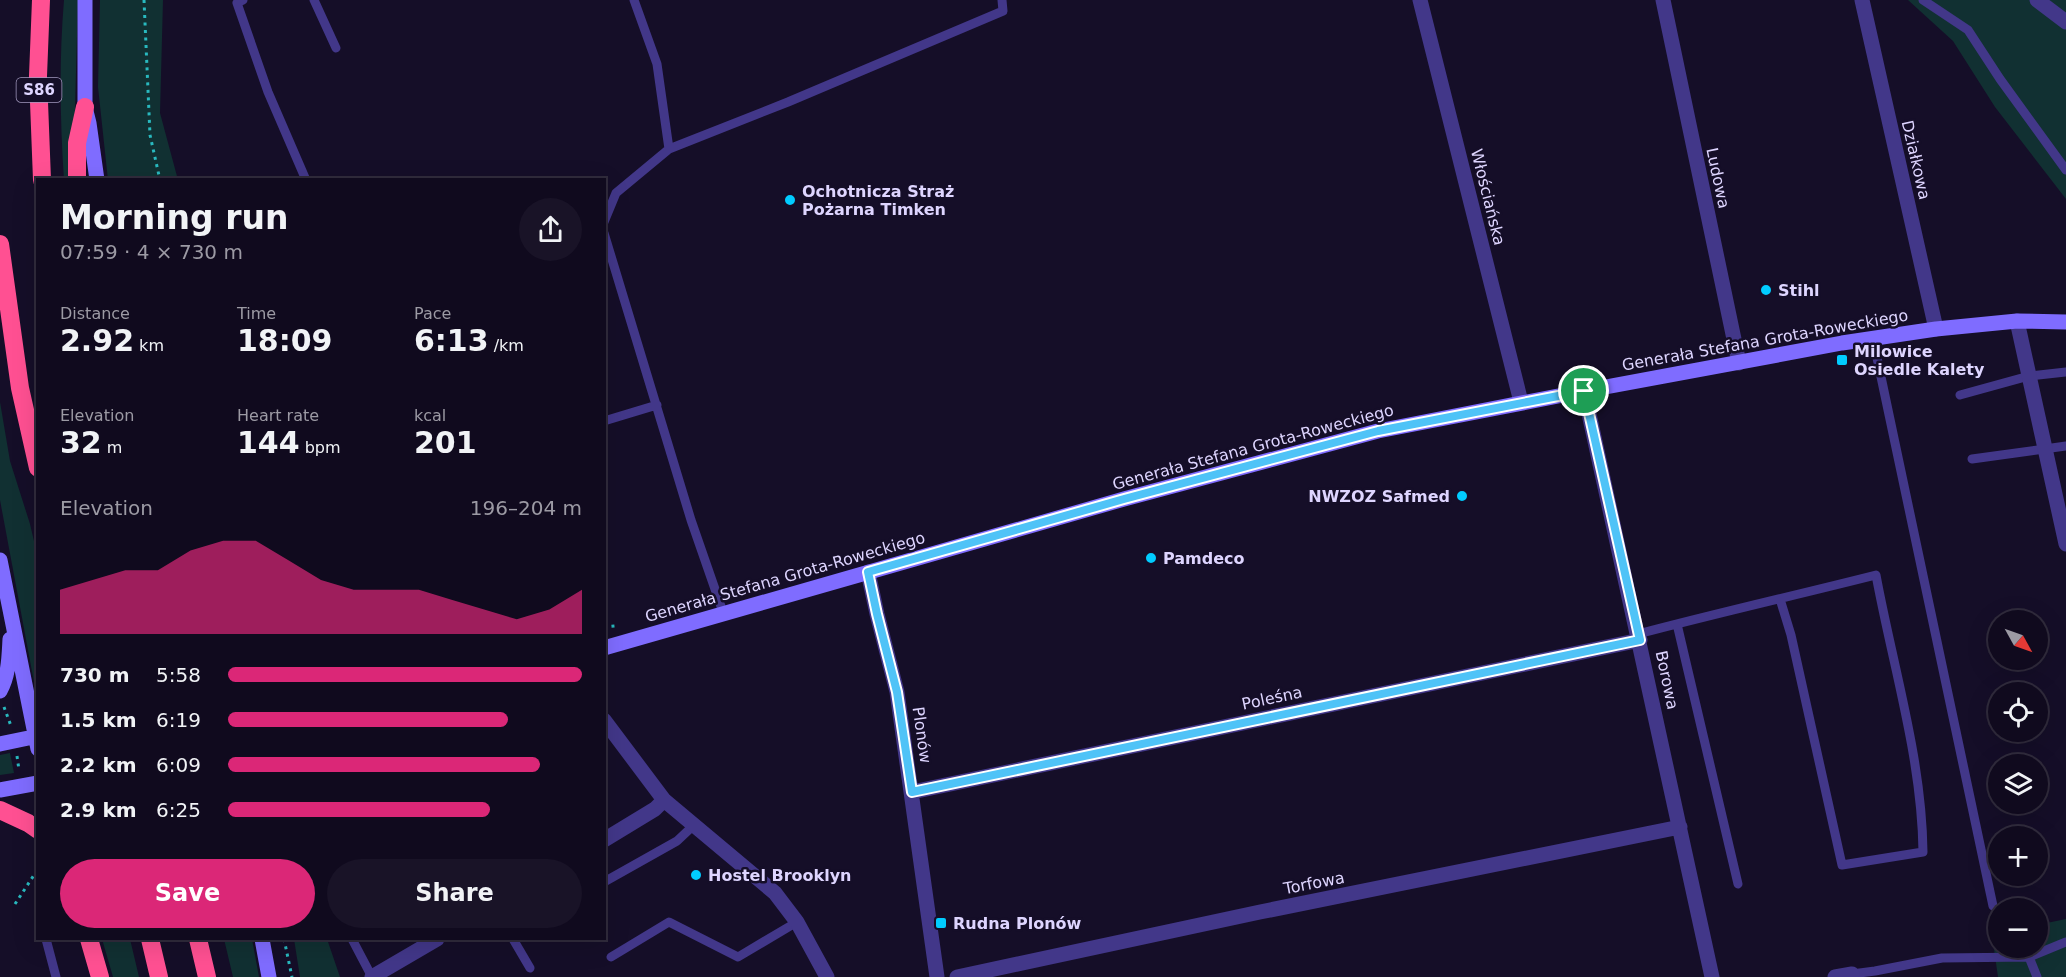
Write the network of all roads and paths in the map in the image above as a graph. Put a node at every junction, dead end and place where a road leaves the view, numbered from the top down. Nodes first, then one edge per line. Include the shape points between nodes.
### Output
1 (41, 0) edge
2 (86, 0) edge
3 (144, 0) edge
4 (243, 0) edge
5 (314, 0) edge
6 (634, 0) edge
7 (1002, 0) edge
8 (1420, 0) edge
9 (1663, 0) edge
10 (1862, 0) edge
11 (1923, 0) edge
12 (2037, 0) edge
13 (2066, 22) edge
14 (336, 48) dead end
15 (85, 107) junction
16 (669, 149) junction
17 (2066, 170) edge
18 (42, 178) edge
19 (77, 178) edge
20 (97, 178) edge
21 (160, 178) edge
22 (305, 178) edge
23 (606, 217) edge
24 (606, 239) edge
25 (0, 244) edge
26 (1, 265) edge
27 (2017, 321) junction
28 (2066, 322) edge
29 (1936, 329) junction
30 (1873, 339) junction
31 (1739, 363) junction
32 (2066, 372) edge
33 (2029, 376) junction
34 (1584, 391) junction
35 (1960, 395) dead end
36 (1521, 402) junction
37 (657, 405) junction
38 (606, 420) edge
39 (2066, 446) edge
40 (2045, 449) junction
41 (36, 459) edge
42 (1972, 459) dead end
43 (2066, 544) edge
44 (0, 560) edge
45 (868, 572) junction
46 (1780, 599) junction
47 (11, 615) junction
48 (724, 615) junction
49 (1677, 624) junction
50 (1639, 637) junction
51 (606, 647) edge
52 (0, 691) edge
53 (606, 723) edge
54 (36, 735) edge
55 (36, 740) edge
56 (0, 744) edge
57 (36, 783) edge
58 (0, 790) edge
59 (912, 792) junction
60 (664, 800) junction
61 (0, 810) edge
62 (694, 825) junction
63 (1680, 827) junction
64 (36, 829) edge
65 (606, 839) edge
66 (36, 872) edge
67 (606, 881) edge
68 (1738, 884) dead end
69 (1991, 898) edge
70 (15, 904) dead end
71 (797, 922) junction
72 (46, 940) edge
73 (89, 940) edge
74 (150, 940) edge
75 (198, 940) edge
76 (262, 940) edge
77 (284, 940) edge
78 (353, 940) edge
79 (435, 940) edge
80 (514, 940) edge
81 (2066, 942) edge
82 (2048, 949) edge
83 (611, 957) dead end
84 (1988, 957) edge
85 (2029, 958) edge
86 (530, 968) dead end
87 (1852, 975) edge
88 (56, 977) edge
89 (100, 977) edge
90 (159, 977) edge
91 (207, 977) edge
92 (269, 977) edge
93 (292, 977) edge
94 (372, 977) edge
95 (827, 977) edge
96 (937, 977) edge
97 (957, 977) edge
98 (1712, 977) edge
99 (1835, 977) edge
100 (2037, 977) edge

1 - 18 highway, S86 via 38,76
2 - 15 street
3 - 21 path via 150,135
4 - 22 lane via 237,3 244,26
5 - 14 lane
6 - 16 lane via 657,64
7 - 16 lane via 1003,11
8 - 36 street, Włościańska
9 - 31 street, Ludowa
10 - 29 street, Działkowa
11 - 17 lane via 1968,30
12 - 13 street
15 - 19 highway via 77,143
15 - 20 street
16 - 23 lane via 616,193
24 - 37 lane
25 - 26 highway
26 - 41 highway via 20,388
27 - 28 street, Generała Stefana Grota-Roweckiego
27 - 29 street, Generała Stefana Grota-Roweckiego
27 - 33 street
29 - 30 street, Generała Stefana Grota-Roweckiego
30 - 31 street, Generała Stefana Grota-Roweckiego
30 - 69 lane
31 - 34 street, Generała Stefana Grota-Roweckiego
32 - 33 lane
33 - 35 lane
33 - 40 street
34 - 36 street, Generała Stefana Grota-Roweckiego
34 - 50 street, Borowa
36 - 45 street, Generała Stefana Grota-Roweckiego via 1378,431
37 - 38 lane
37 - 48 lane
39 - 40 lane
40 - 42 lane
40 - 43 street
44 - 47 street
45 - 48 street, Generała Stefana Grota-Roweckiego
45 - 59 street, Plonów via 897,692
46 - 46 lane via 1876,575 1920,803 1923,852 1842,865
46 - 49 lane
47 - 52 street via 9,665
47 - 54 street
48 - 51 street, Generała Stefana Grota-Roweckiego
49 - 50 lane
49 - 68 lane
50 - 59 street, Poleśna
50 - 63 street, Borowa
53 - 60 street
55 - 56 street
57 - 58 street
59 - 96 street, Plonów
60 - 62 street
60 - 65 street
61 - 64 highway
62 - 67 lane via 677,841
62 - 71 street via 775,893
63 - 97 street, Torfowa
63 - 98 street, Borowa
66 - 70 path
71 - 83 lane via 738,957 669,922
71 - 95 street
72 - 88 lane
73 - 89 highway
74 - 90 highway
75 - 91 highway
76 - 92 street
77 - 93 path
78 - 94 lane
79 - 94 street
80 - 86 lane
81 - 82 lane
84 - 87 lane via 1942,958
85 - 100 lane
87 - 99 street

